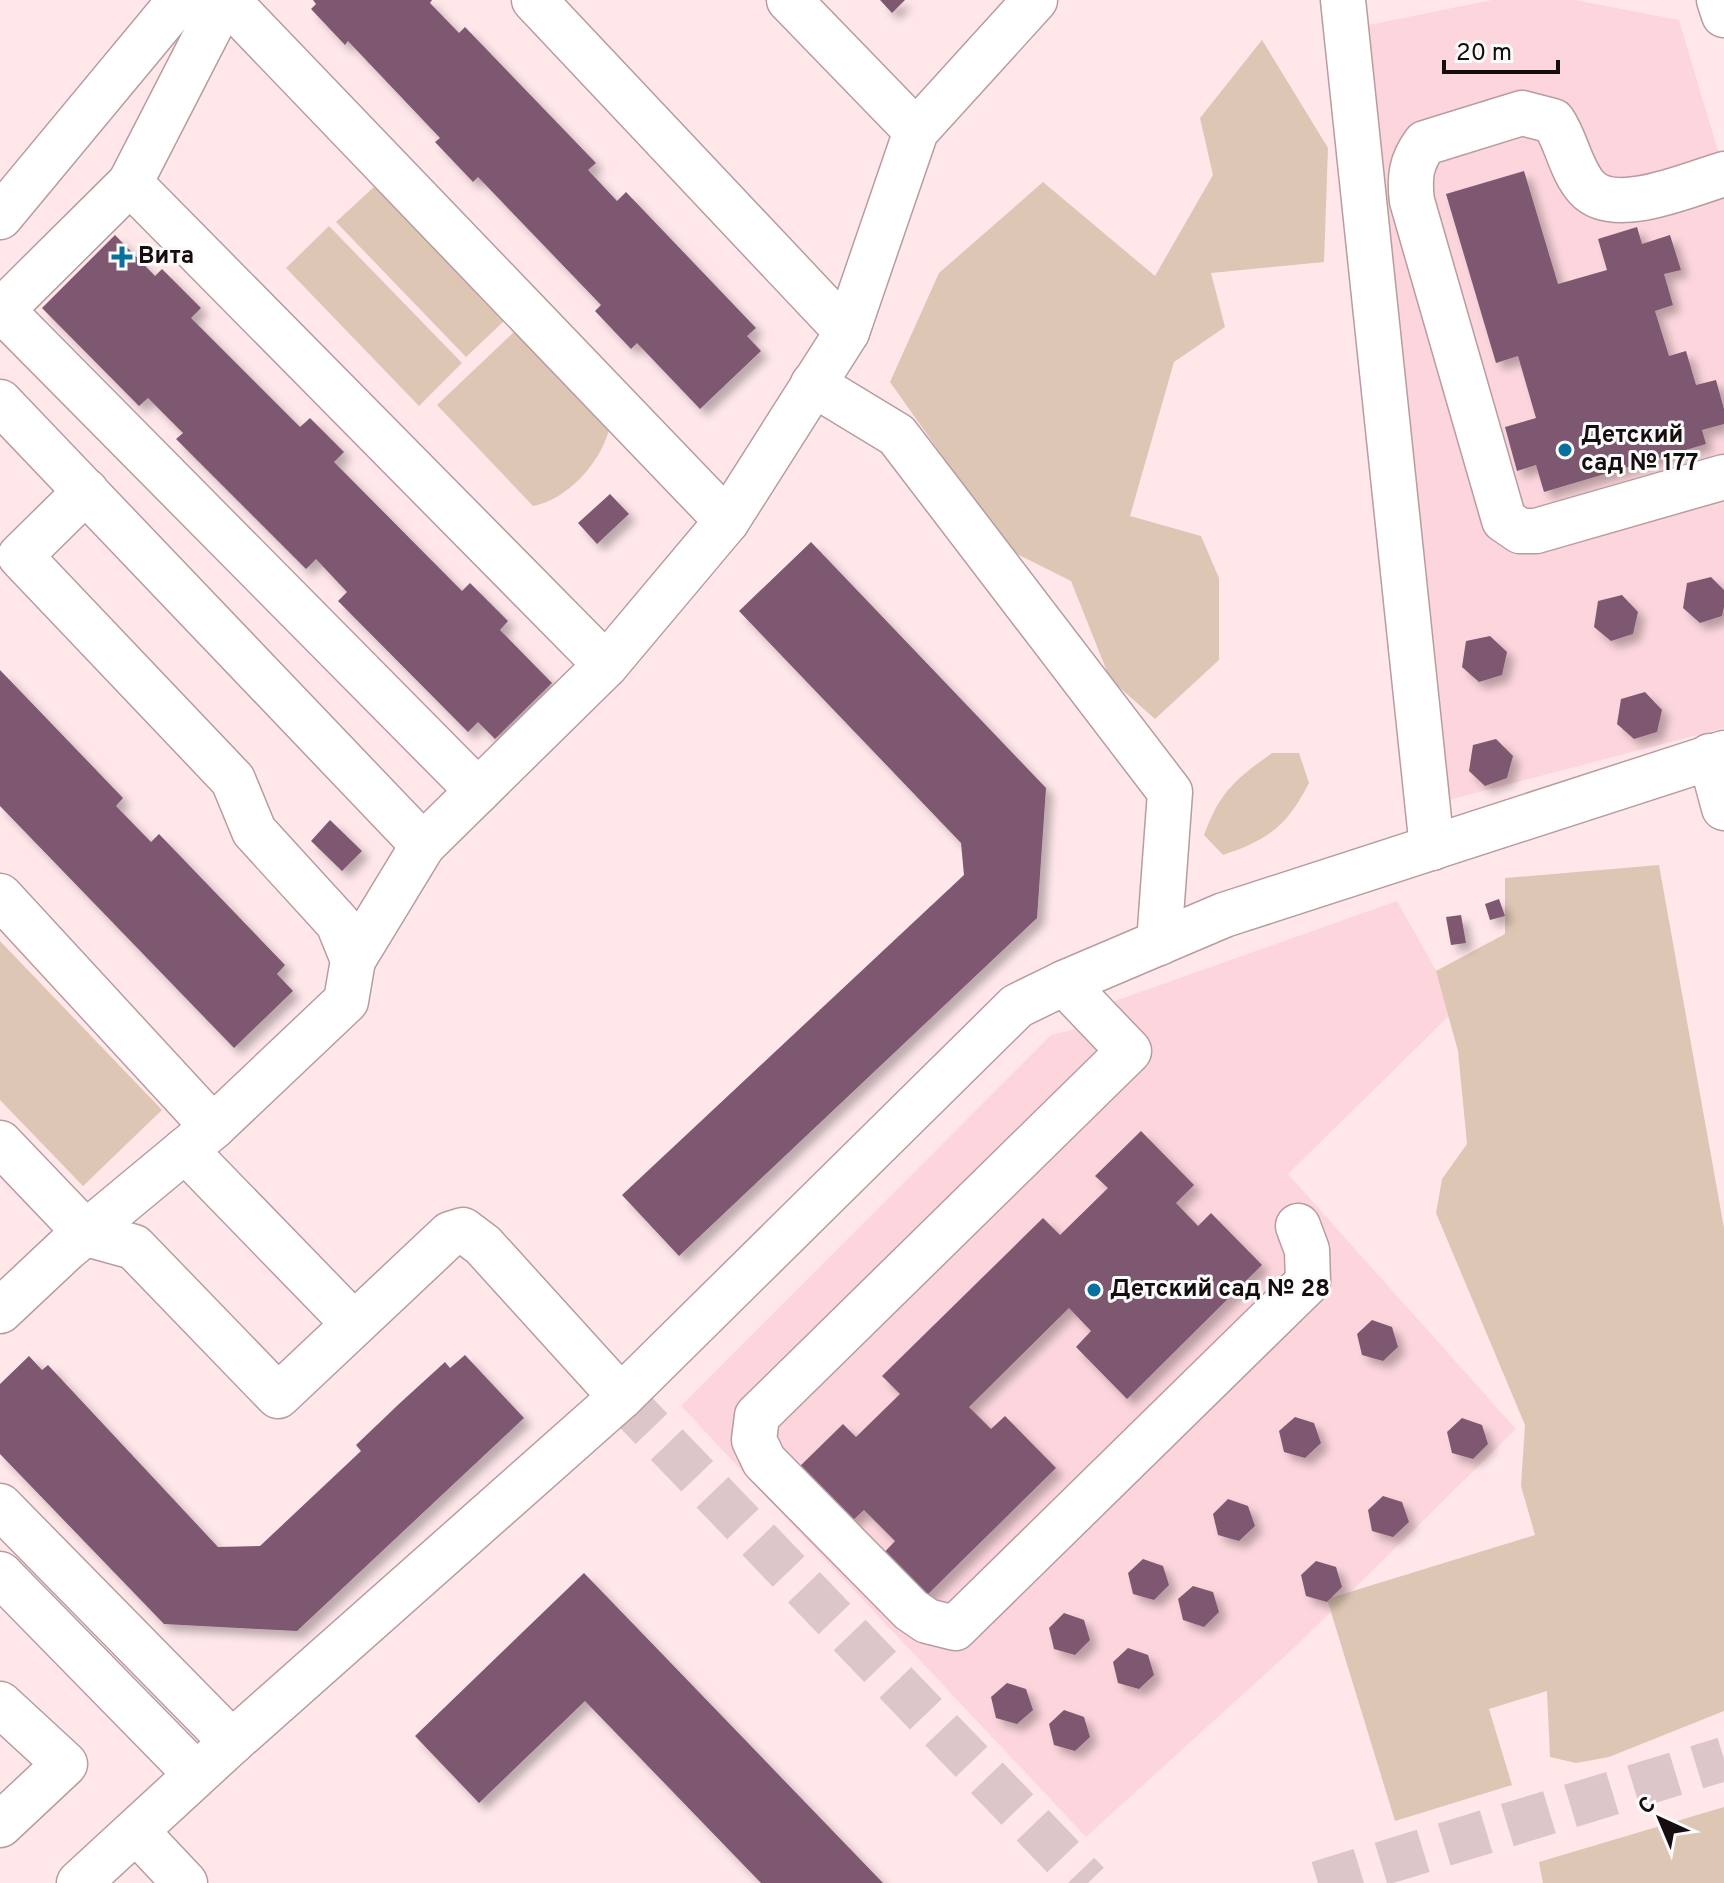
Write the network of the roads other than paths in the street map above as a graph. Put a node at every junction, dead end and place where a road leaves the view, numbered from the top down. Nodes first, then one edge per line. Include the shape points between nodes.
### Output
1 (180, 0) edge
2 (225, 0) edge
3 (534, 0) edge
4 (789, 0) edge
5 (1035, 0) edge
6 (1343, 0) edge
7 (1719, 0) edge
8 (1724, 15) edge
9 (916, 131) junction
10 (1724, 174) edge
11 (130, 183) junction
12 (0, 217) edge
13 (847, 332) junction
14 (813, 384) junction
15 (0, 402) edge
16 (1724, 477) edge
17 (86, 491) junction
18 (727, 521) junction
19 (606, 665) junction
20 (1717, 754) edge
21 (478, 791) junction
22 (1724, 808) edge
23 (423, 845) junction
24 (1432, 848) junction
25 (0, 896) edge
26 (1159, 943) junction
27 (353, 960) junction
28 (1064, 983) junction
29 (199, 1138) junction
30 (0, 1143) edge
31 (1298, 1226) dead end
32 (87, 1234) junction
33 (0, 1311) edge
34 (353, 1323) junction
35 (621, 1397) junction
36 (0, 1506) edge
37 (0, 1574) edge
38 (0, 1704) edge
39 (232, 1742) junction
40 (196, 1774) junction
41 (0, 1825) edge
42 (136, 1831) junction
43 (79, 1883) edge
44 (185, 1883) edge

1 - 12 street
2 - 11 street
2 - 18 street
3 - 13 street
4 - 9 street
5 - 9 street
6 - 24 street
7 - 8 street
9 - 13 street
10 - 16 street via 1645,198 1619,201 1598,196 1574,167 1553,121 1522,113 1425,143 1415,155 1410,181 1504,520 1520,531 1536,531
11 - 19 street
11 - 21 street via 2,310
13 - 14 street
14 - 18 street
14 - 26 street via 897,435 1170,792
15 - 17 street
17 - 23 street
17 - 27 street via 20,556 233,780 254,831 338,923
18 - 19 street
19 - 21 street
20 - 22 street
20 - 24 street
21 - 23 street
23 - 27 street
24 - 26 street via 1224,915
25 - 29 street
26 - 28 street
27 - 29 street via 346,1001
28 - 31 street via 1129,1051 757,1416 754,1440 764,1461 911,1610 927,1621 955,1628 1308,1282 1307,1250
28 - 35 street via 1017,1006
29 - 32 street
29 - 34 street
30 - 32 street
32 - 33 street
32 - 34 street via 134,1247 278,1396
34 - 35 street via 450,1234 463,1230 483,1245
35 - 39 street
36 - 39 street
37 - 40 street
38 - 41 street via 65,1764
39 - 40 street
40 - 42 street
42 - 43 street
42 - 44 street

